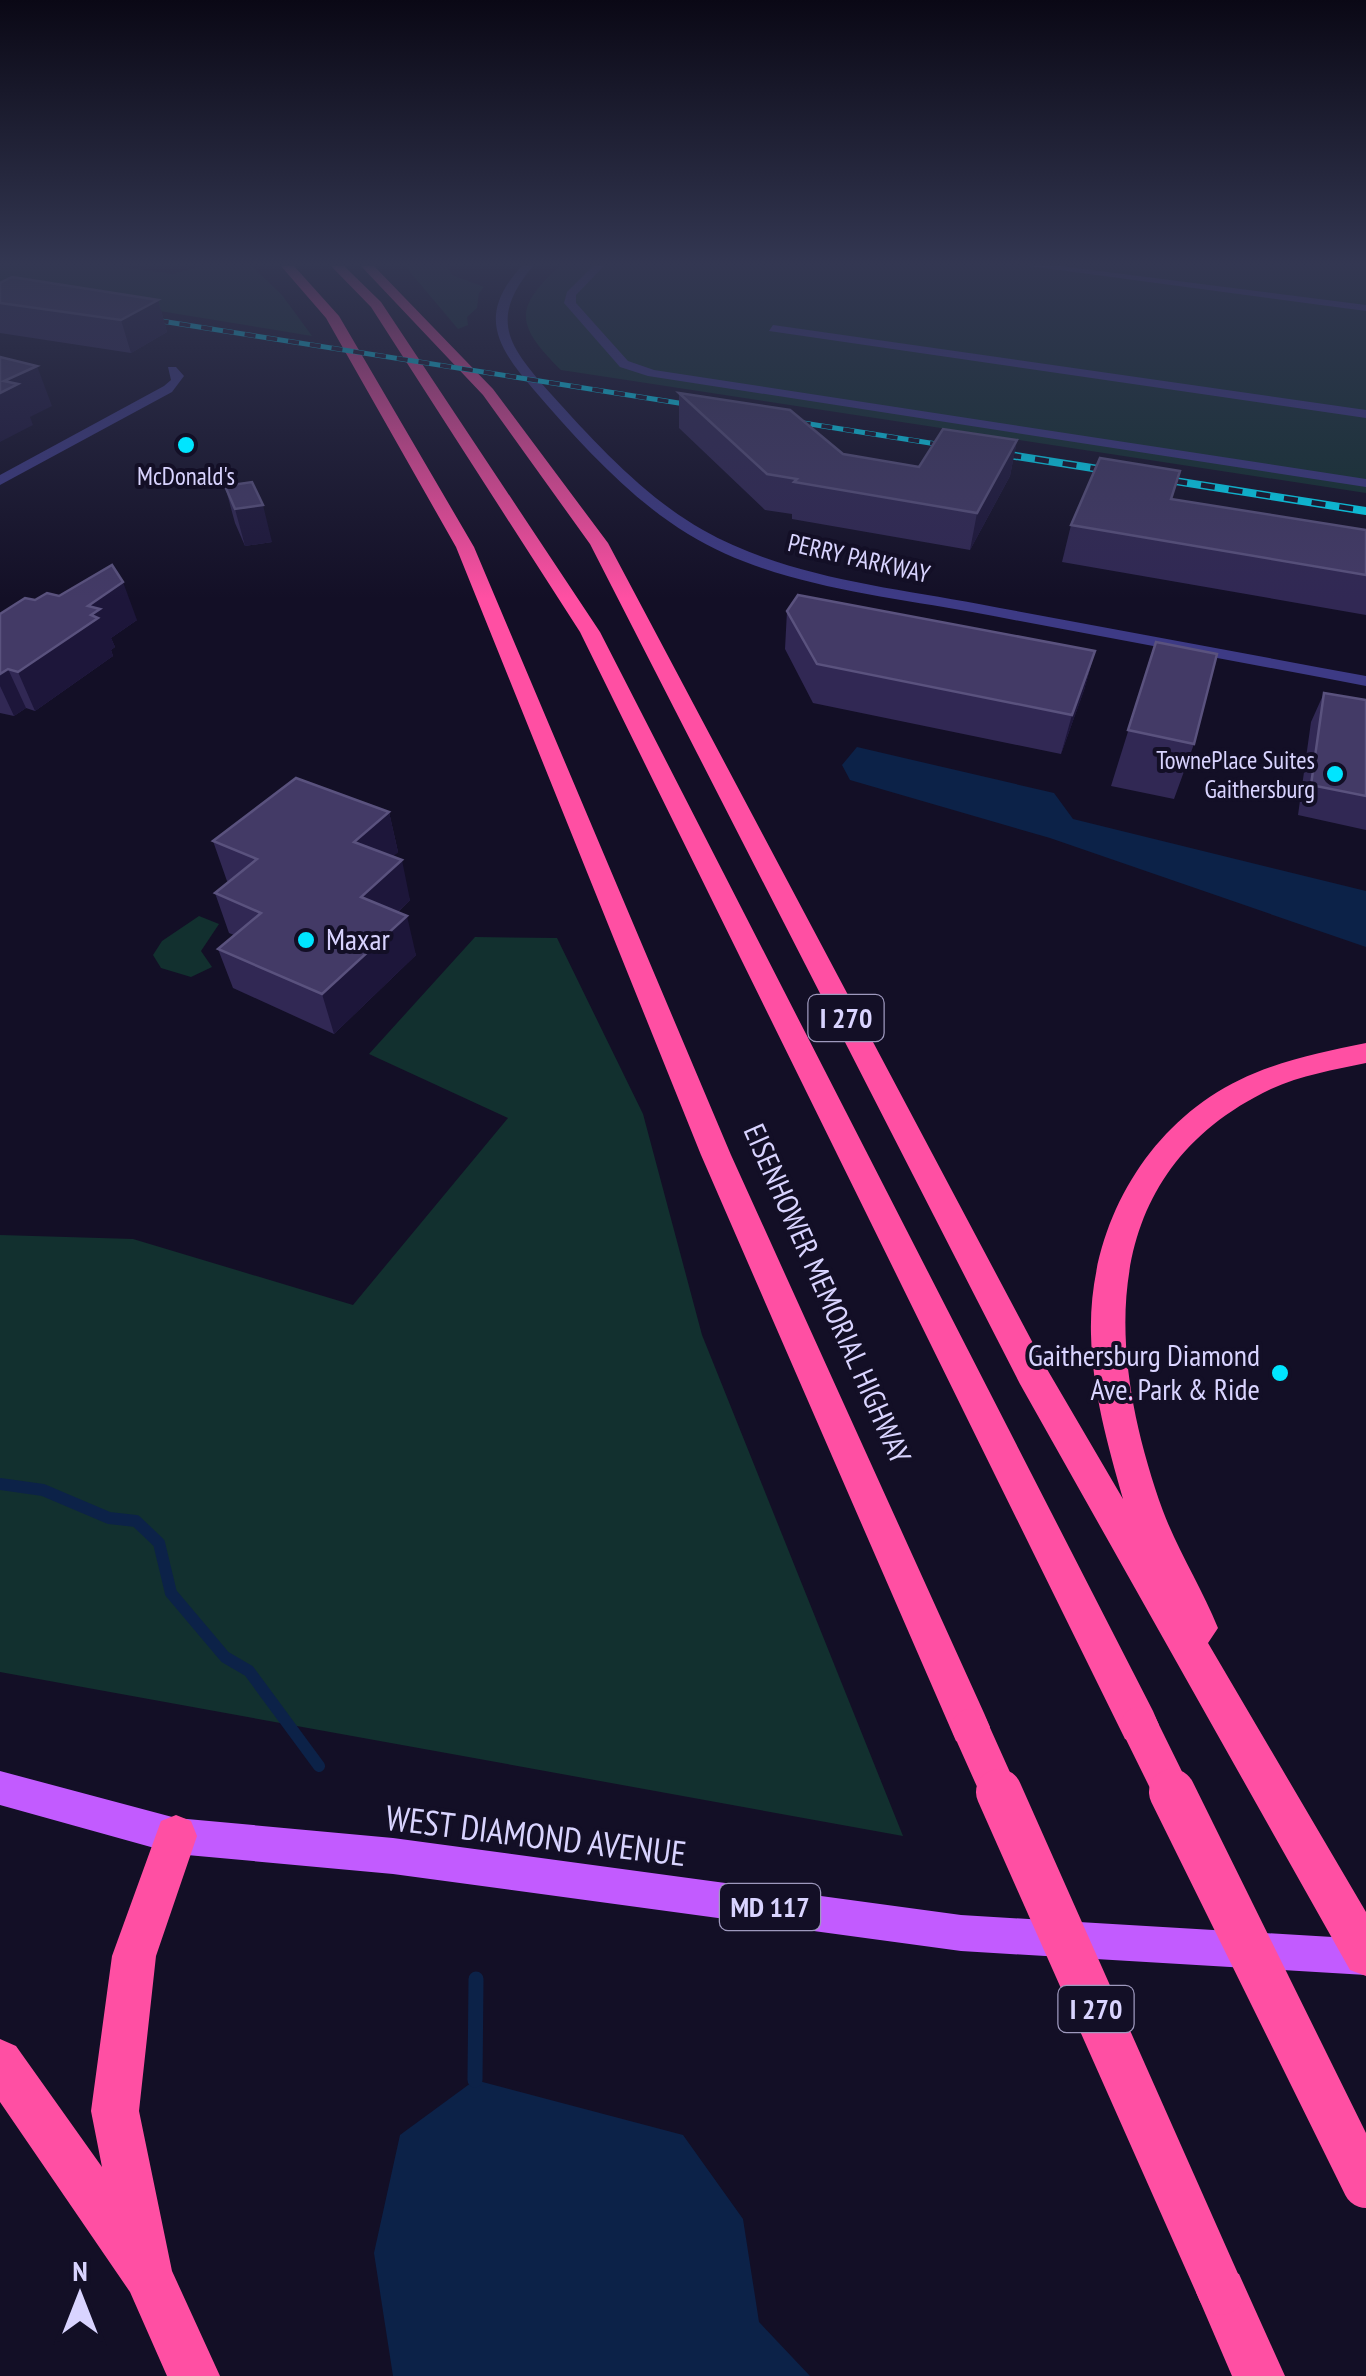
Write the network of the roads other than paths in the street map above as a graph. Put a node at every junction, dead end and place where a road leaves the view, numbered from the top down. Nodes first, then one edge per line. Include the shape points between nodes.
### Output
1 (178, 377) edge
2 (367, 377) edge
3 (423, 377) edge
4 (475, 377) edge
5 (530, 377) edge
6 (677, 377) edge
7 (1107, 377) edge
8 (1366, 414) edge
9 (0, 481) edge
10 (1366, 483) edge
11 (1366, 680) edge
12 (1366, 1054) edge
13 (1263, 1772) junction
14 (0, 1788) edge
15 (176, 1836) junction
16 (1366, 1955) edge
17 (0, 2062) edge
18 (1366, 2185) edge
19 (148, 2274) junction
20 (194, 2376) edge
21 (1258, 2376) edge

1 - 9 street
2 - 21 highway, EISENHOWER MEMORIAL HIGHWAY / I 270, bridge via 465,547 716,1155
3 - 18 highway, I 270, bridge via 590,632
4 - 13 highway, I 270 via 599,543 1032,1374
5 - 11 street, PERRY PARKWAY via 673,518 753,559 826,580
6 - 10 street
7 - 8 street
12 - 13 highway via 1270,1076 1190,1124 1156,1160 1132,1206 1106,1316 1141,1498
13 - 16 highway, I 270
14 - 15 main road, WEST DIAMOND AVENUE / MD 117
15 - 16 main road, WEST DIAMOND AVENUE / MD 117 via 393,1856 961,1932
15 - 19 highway via 134,1956 115,2111
17 - 19 highway
19 - 20 highway

